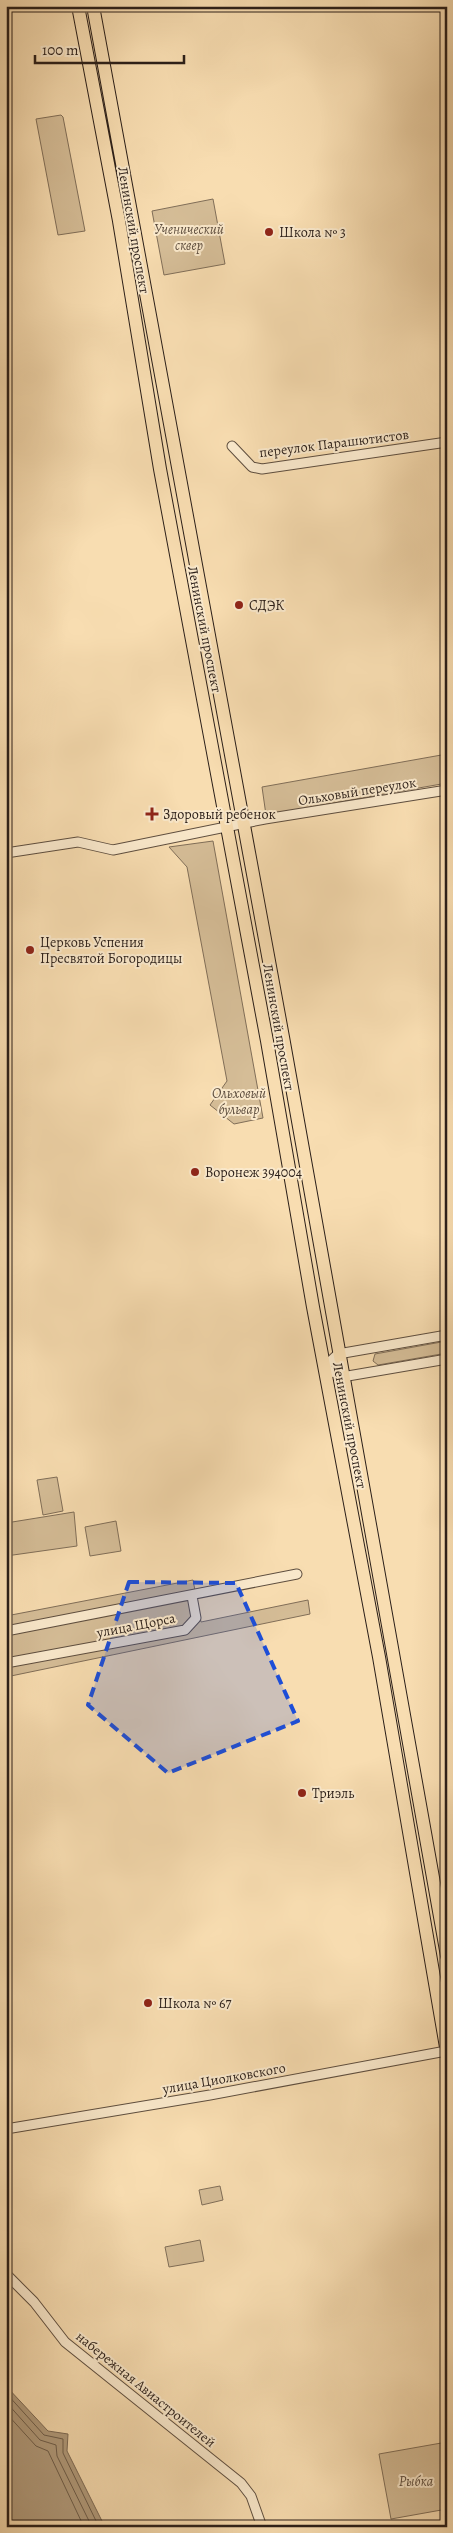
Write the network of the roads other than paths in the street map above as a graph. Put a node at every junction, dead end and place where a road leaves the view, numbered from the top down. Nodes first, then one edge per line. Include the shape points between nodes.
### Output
1 (78, 6) edge
2 (93, 6) edge
3 (447, 442) edge
4 (232, 446) dead end
5 (447, 790) edge
6 (243, 824) junction
7 (227, 828) junction
8 (6, 853) edge
9 (447, 1336) edge
10 (338, 1354) junction
11 (447, 1359) edge
12 (324, 1367) junction
13 (342, 1377) junction
14 (297, 1574) dead end
15 (192, 1596) junction
16 (6, 1631) edge
17 (6, 1663) edge
18 (447, 1956) edge
19 (447, 2052) edge
20 (6, 2129) edge
21 (6, 2274) edge
22 (262, 2527) edge

1 - 7 main road, Ленинский проспект
2 - 6 main road, Ленинский проспект
3 - 4 street, переулок Парашютистов via 262,469 252,467
5 - 6 street, Ольховый переулок
6 - 7 street, Ольховый переулок
6 - 10 main road, Ленинский проспект
7 - 8 street, Ольховый переулок via 113,850 78,842
7 - 12 main road, Ленинский проспект
9 - 10 street
10 - 12 street
10 - 13 main road, Ленинский проспект
11 - 13 street
12 - 13 street
12 - 19 main road, Ленинский проспект via 379,1656
13 - 18 main road, Ленинский проспект
14 - 15 street
15 - 16 street
15 - 17 street, улица Щорса via 196,1618 185,1630
19 - 20 street, улица Циолковского
21 - 22 street, набережная Авиастроителей via 34,2302 65,2342 241,2483 251,2496

